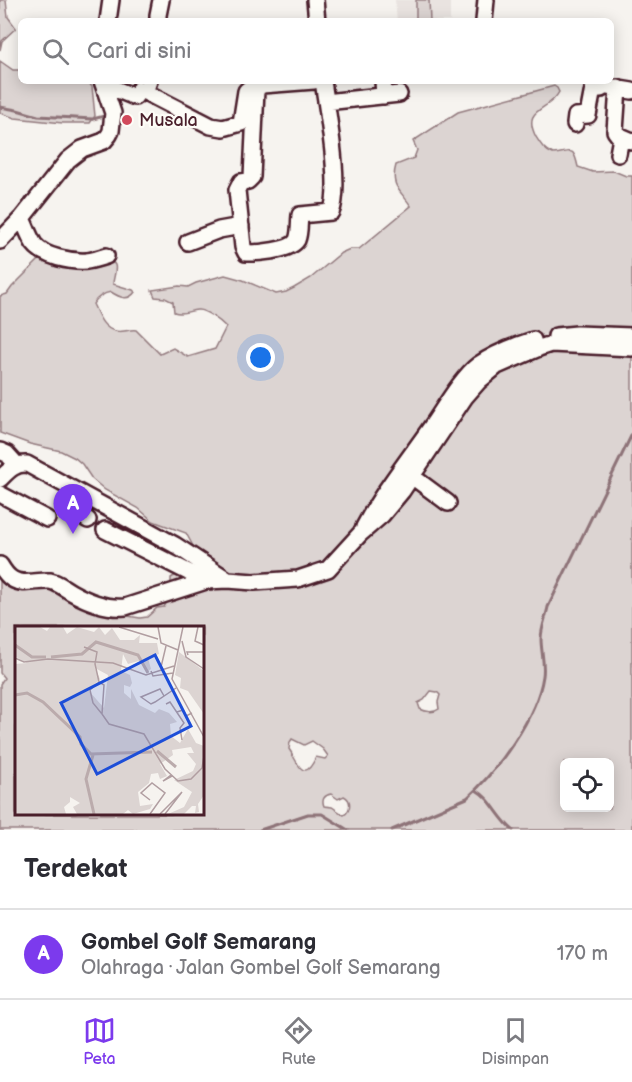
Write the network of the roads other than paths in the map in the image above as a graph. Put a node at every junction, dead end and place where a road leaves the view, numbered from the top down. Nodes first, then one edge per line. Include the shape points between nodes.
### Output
1 (161, 0) edge
2 (315, 0) edge
3 (486, 0) edge
4 (109, 1) edge
5 (108, 18) edge
6 (158, 18) edge
7 (317, 18) edge
8 (484, 18) edge
9 (103, 84) edge
10 (106, 84) edge
11 (256, 84) edge
12 (275, 84) edge
13 (323, 84) edge
14 (602, 84) edge
15 (262, 85) joint
16 (147, 86) edge
17 (625, 90) edge
18 (389, 91) edge
19 (326, 102) junction
20 (575, 124) dead end
21 (626, 139) edge
22 (89, 146) junction
23 (618, 154) dead end
24 (48, 174) dead end
25 (22, 218) junction
26 (241, 226) junction
27 (0, 241) edge
28 (188, 242) dead end
29 (106, 256) dead end
30 (632, 336) edge
31 (632, 348) edge
32 (494, 362) junction
33 (0, 451) edge
34 (418, 457) junction
35 (18, 465) junction
36 (413, 477) junction
37 (0, 479) edge
38 (0, 494) edge
39 (82, 494) junction
40 (448, 503) dead end
41 (47, 519) dead end
42 (127, 519) junction
43 (88, 520) dead end
44 (360, 534) junction
45 (0, 565) edge
46 (228, 580) junction
47 (206, 581) junction

1 - 6 street
2 - 7 street
3 - 8 street
4 - 5 street
9 - 22 street via 113,113 111,131 104,141
10 - 16 street via 135,97 139,89
11 - 16 street via 246,91 241,123 223,128 211,126
12 - 15 street
13 - 19 street
14 - 17 street
14 - 20 street via 601,89 593,89 588,115 576,116
15 - 26 street via 255,92 251,179 238,184 237,190
17 - 21 street via 615,131
18 - 19 street
19 - 26 street via 334,167 331,212 300,216 296,241 278,249 246,252
21 - 23 street via 620,143
22 - 24 street via 77,144 62,155
22 - 25 street via 68,160
25 - 27 street
25 - 29 street via 41,251 74,260
26 - 28 street
30 - 32 street via 545,337 508,349
31 - 32 street via 551,344
32 - 34 street via 479,364 471,372 452,396
33 - 35 street
34 - 36 street
34 - 44 street via 385,490
35 - 37 street
35 - 39 street via 27,464
36 - 40 street
36 - 44 street via 382,516
38 - 41 street
39 - 42 street
39 - 43 street via 77,508
42 - 46 street
42 - 47 street via 112,533
44 - 46 street via 325,571 286,581
45 - 47 street via 15,581 54,582 81,597 113,607
46 - 47 street

